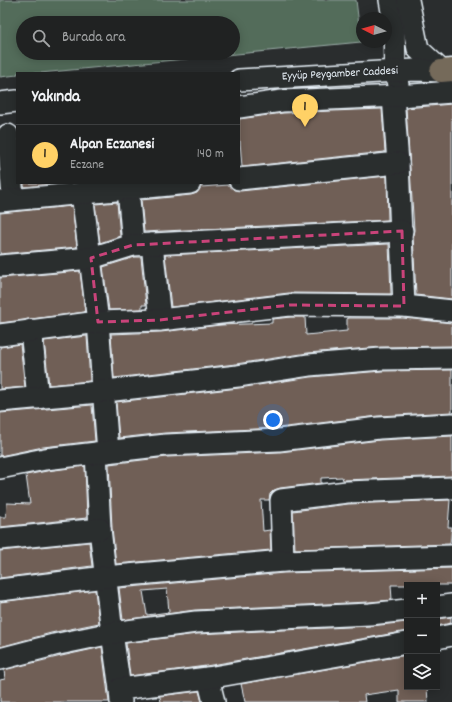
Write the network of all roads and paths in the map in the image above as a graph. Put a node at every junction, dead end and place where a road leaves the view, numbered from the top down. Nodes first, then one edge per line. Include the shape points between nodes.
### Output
1 (390, 0) edge
2 (408, 0) edge
3 (395, 71) junction
4 (448, 73) edge
5 (240, 80) edge
6 (452, 92) edge
7 (396, 96) junction
8 (16, 101) edge
9 (0, 103) edge
10 (240, 107) edge
11 (8, 134) edge
12 (398, 163) junction
13 (240, 179) edge
14 (178, 184) edge
15 (128, 188) junction
16 (82, 193) junction
17 (7, 200) edge
18 (402, 231) junction
19 (143, 245) junction
20 (91, 258) junction
21 (0, 266) edge
22 (404, 306) junction
23 (452, 311) edge
24 (160, 320) junction
25 (98, 322) junction
26 (31, 330) junction
27 (0, 335) edge
28 (452, 358) edge
29 (103, 392) junction
30 (38, 398) junction
31 (0, 401) edge
32 (452, 424) edge
33 (102, 453) junction
34 (0, 468) edge
35 (452, 488) edge
36 (100, 529) junction
37 (0, 539) edge
38 (452, 556) edge
39 (283, 561) junction
40 (105, 577) junction
41 (0, 590) edge
42 (452, 606) edge
43 (440, 607) edge
44 (404, 610) edge
45 (112, 633) junction
46 (452, 635) edge
47 (440, 637) edge
48 (404, 644) edge
49 (0, 659) edge
50 (208, 678) junction
51 (120, 696) edge
52 (214, 702) edge

1 - 3 street via 394,23
2 - 4 street via 418,49
3 - 4 street, Eyyüp Peygamber Caddesi
3 - 5 street, Eyyüp Peygamber Caddesi
3 - 7 street
6 - 7 street, Eyyüp Peygamber Caddesi
7 - 10 street, Eyyüp Peygamber Caddesi via 282,101
7 - 12 street
8 - 9 street
11 - 17 street
12 - 13 street
12 - 18 street
14 - 15 street
15 - 16 street
15 - 19 street
16 - 17 street
16 - 20 street
18 - 19 street
18 - 22 street
19 - 20 street
19 - 24 street
20 - 21 street
20 - 25 street
22 - 23 street
22 - 24 street via 290,305
24 - 25 street
25 - 26 street
25 - 29 street
26 - 27 street
26 - 30 street
28 - 29 street via 381,359 309,366
29 - 30 street
29 - 33 street
30 - 31 street
32 - 33 street via 379,428 279,440 166,445
33 - 34 street via 45,459
33 - 36 street
35 - 39 street via 347,492 280,500
36 - 37 street
36 - 40 street
38 - 39 street
39 - 40 street
40 - 41 street
40 - 45 street
42 - 43 street
44 - 45 street via 196,622
45 - 49 street
45 - 51 street
46 - 47 street
48 - 50 street
50 - 51 street
50 - 52 street

